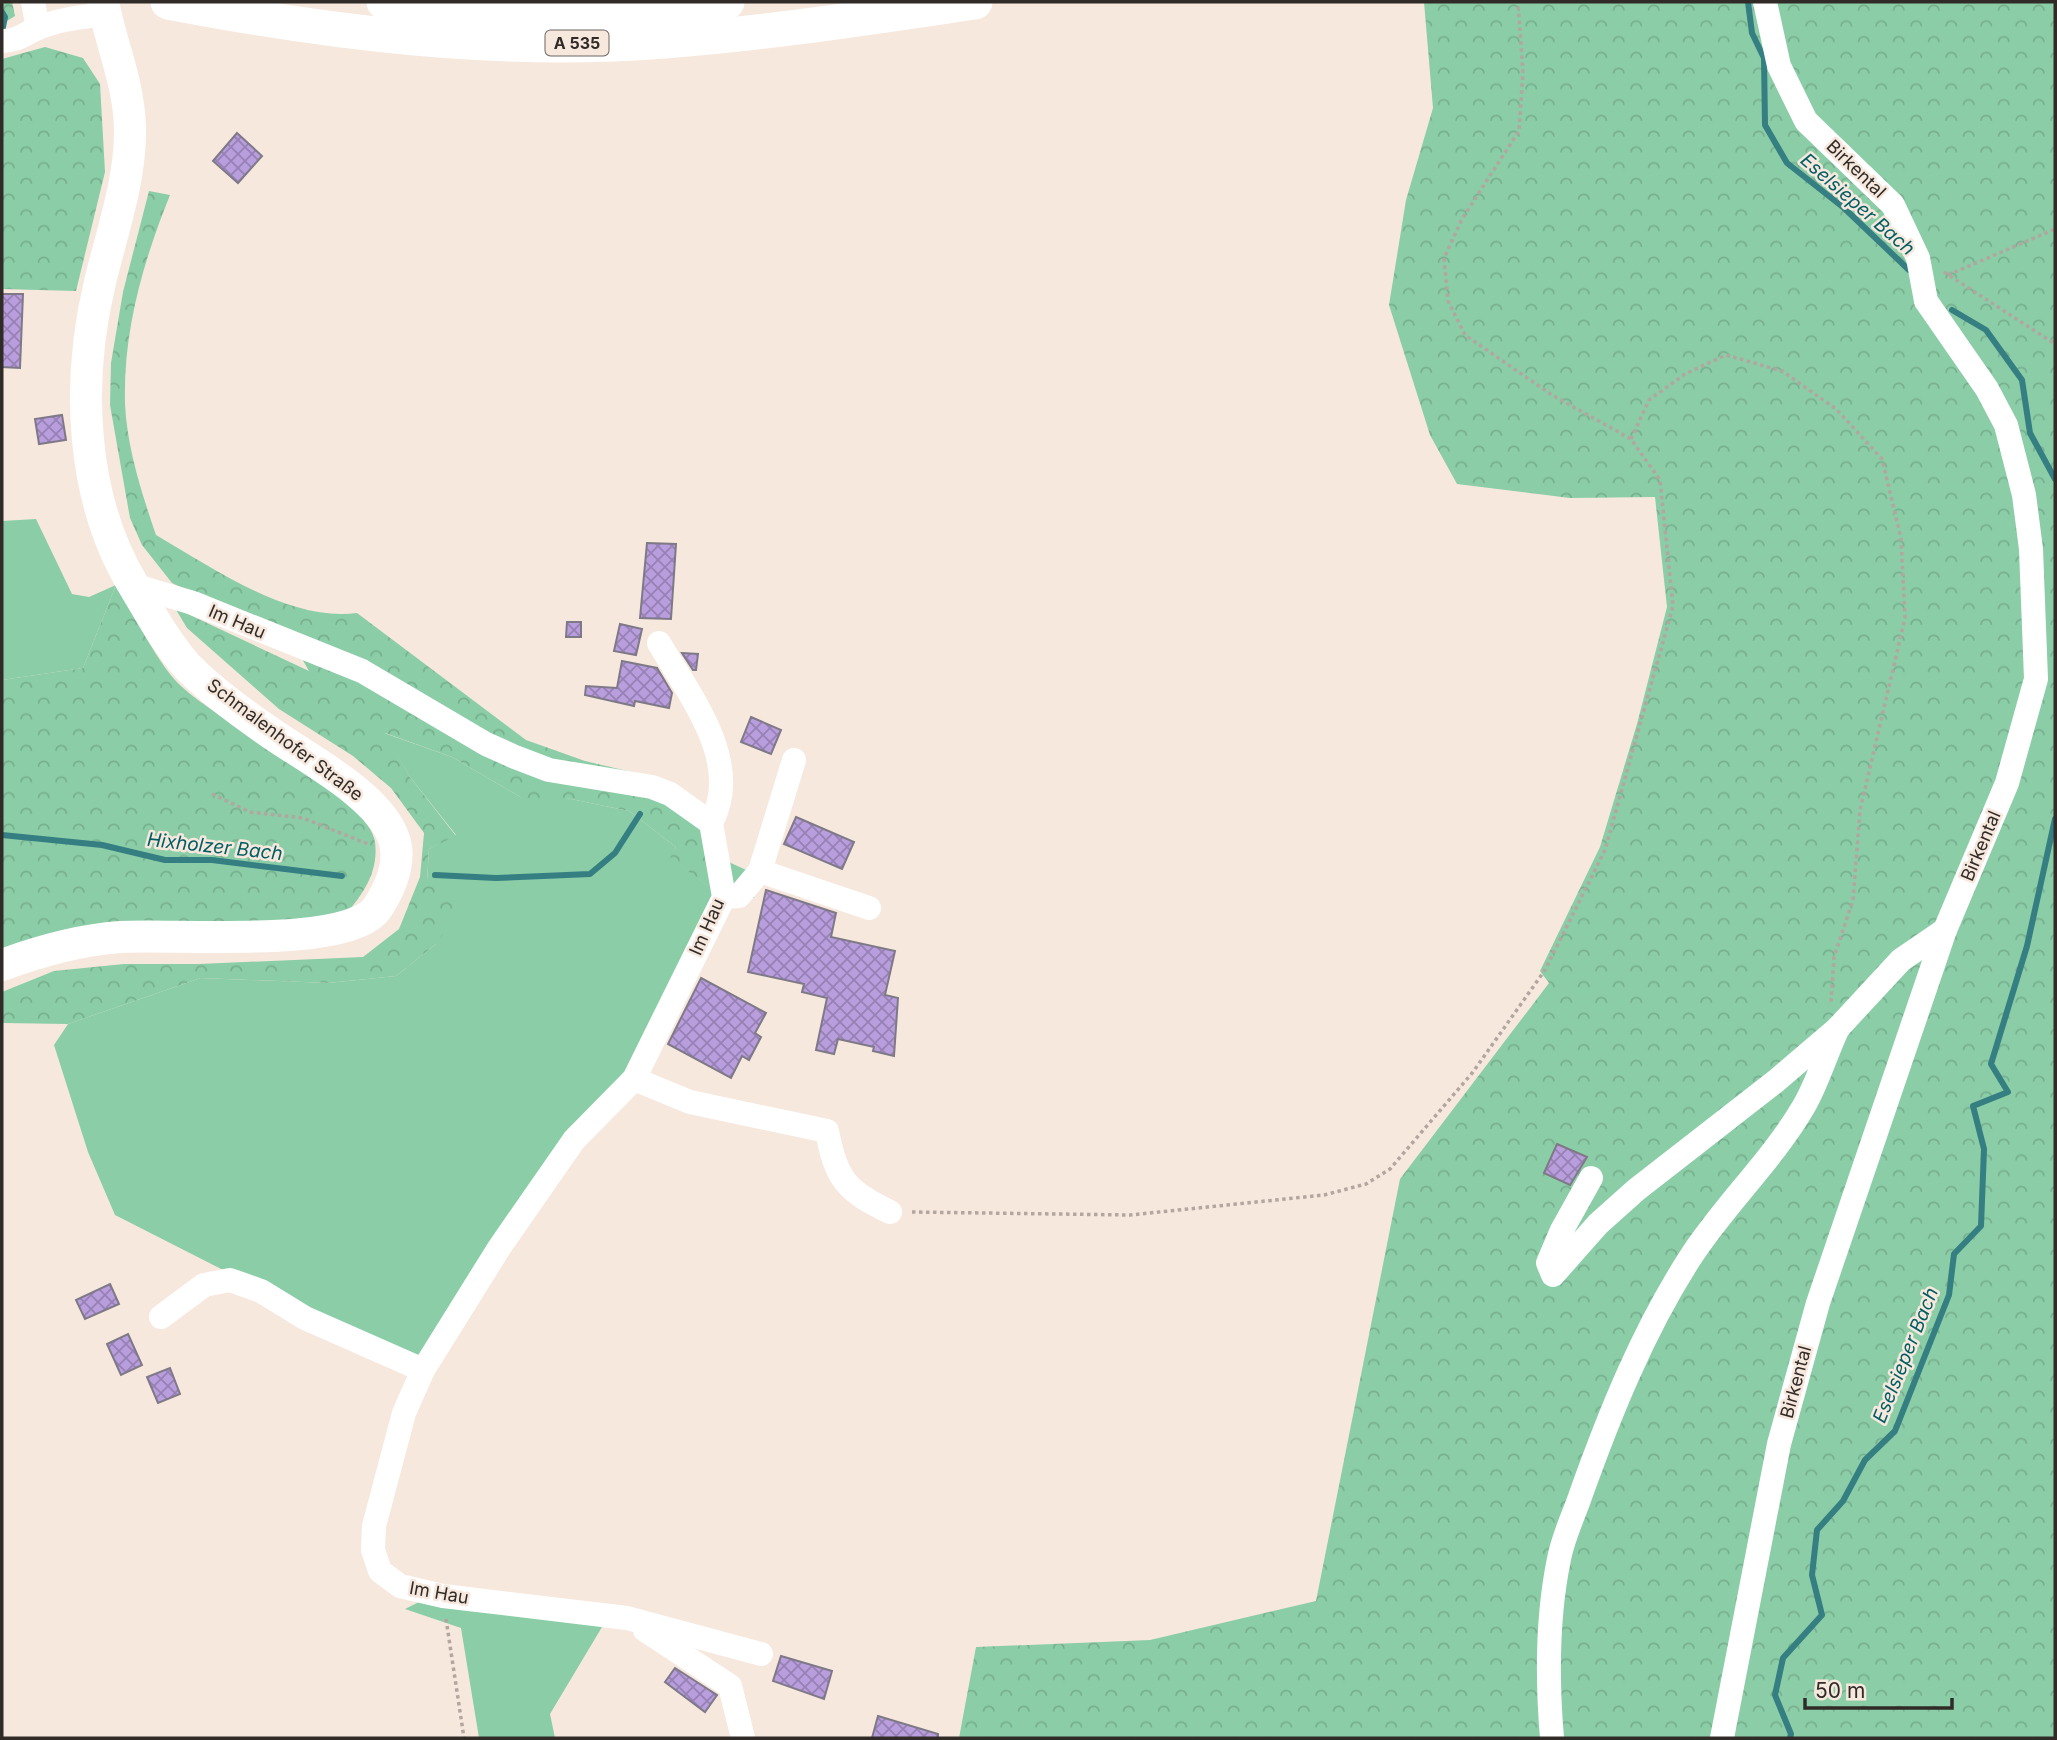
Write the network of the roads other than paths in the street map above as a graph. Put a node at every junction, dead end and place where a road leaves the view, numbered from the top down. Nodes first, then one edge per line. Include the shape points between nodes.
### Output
1 (33, 2) edge
2 (384, 2) edge
3 (727, 2) edge
4 (975, 2) edge
5 (1765, 2) edge
6 (174, 3) edge
7 (104, 8) edge
8 (38, 28) junction
9 (2, 41) edge
10 (133, 586) junction
11 (659, 643) dead end
12 (794, 760) dead end
13 (711, 823) junction
14 (760, 870) junction
15 (724, 897) junction
16 (869, 908) dead end
17 (1945, 930) junction
18 (2, 965) edge
19 (1838, 1028) junction
20 (634, 1079) junction
21 (1591, 1178) dead end
22 (890, 1212) road end
23 (161, 1317) dead end
24 (423, 1370) junction
25 (627, 1618) junction
26 (761, 1654) dead end
27 (743, 1738) edge
28 (1552, 1738) edge
29 (1722, 1738) edge

1 - 8 street
2 - 3 highway, A 535 via 592,11 662,10
4 - 6 highway, A 535 via 664,41 553,44 401,36
5 - 17 street, Birkental via 1779,66 1806,121 1893,205 1917,258 1926,301 1987,389 2006,425 2024,495 2036,679 2007,783
7 - 8 street
7 - 10 main road, Schmalenhofer Straße via 125,82 130,129 125,179 88,343 85,402 94,476 109,529
8 - 9 street via 16,41
10 - 13 street, Im Hau via 193,603 362,671 515,757 550,770 652,787
10 - 18 main road, Schmalenhofer Straße via 187,665 264,729 338,776 365,800 394,838 395,872 376,911 350,927 290,935 120,937 49,948
11 - 13 street via 694,702 720,761 722,789
12 - 14 street
13 - 15 street, Im Hau
14 - 15 street via 739,896
14 - 16 street
15 - 20 street, Im Hau
17 - 19 street via 1901,960
17 - 29 street, Birkental via 1818,1303 1779,1444
19 - 21 street via 1636,1190 1553,1275 1548,1263
19 - 28 street via 1805,1105 1688,1261 1648,1333 1605,1427 1559,1558 1549,1642
20 - 22 street via 690,1102 827,1131 832,1158 844,1182 859,1197
20 - 24 street, Im Hau via 574,1140
23 - 24 street via 204,1285 230,1280
24 - 25 street, Im Hau via 404,1413 374,1526 373,1550 380,1571 400,1586 443,1595
25 - 26 street, Im Hau
25 - 27 street, Im Hau via 730,1686

